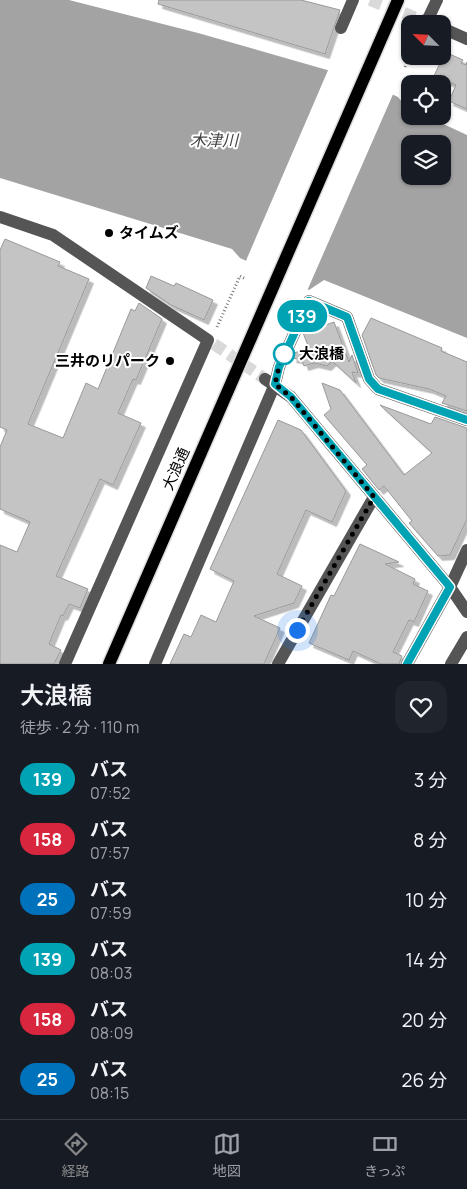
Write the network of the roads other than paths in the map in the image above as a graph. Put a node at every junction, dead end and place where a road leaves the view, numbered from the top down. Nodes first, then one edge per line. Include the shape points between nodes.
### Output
1 (353, 0) edge
2 (398, 0) edge
3 (437, 0) edge
4 (431, 15) edge
5 (341, 28) dead end
6 (451, 32) edge
7 (467, 39) edge
8 (0, 217) edge
9 (270, 381) junction
10 (467, 420) edge
11 (374, 497) junction
12 (467, 550) edge
13 (450, 587) junction
14 (467, 612) edge
15 (467, 637) edge
16 (65, 664) edge
17 (109, 664) edge
18 (155, 664) edge
19 (278, 664) edge
20 (407, 664) edge
21 (451, 664) edge

1 - 5 street
2 - 17 main road, 大浪通
3 - 4 street
6 - 7 street
8 - 16 street via 53,235 211,342
9 - 10 street via 309,301 347,317 369,379 378,389
9 - 11 street via 291,397
9 - 18 street
11 - 13 street
11 - 19 street
12 - 13 street
13 - 14 street
13 - 20 street
15 - 21 street

